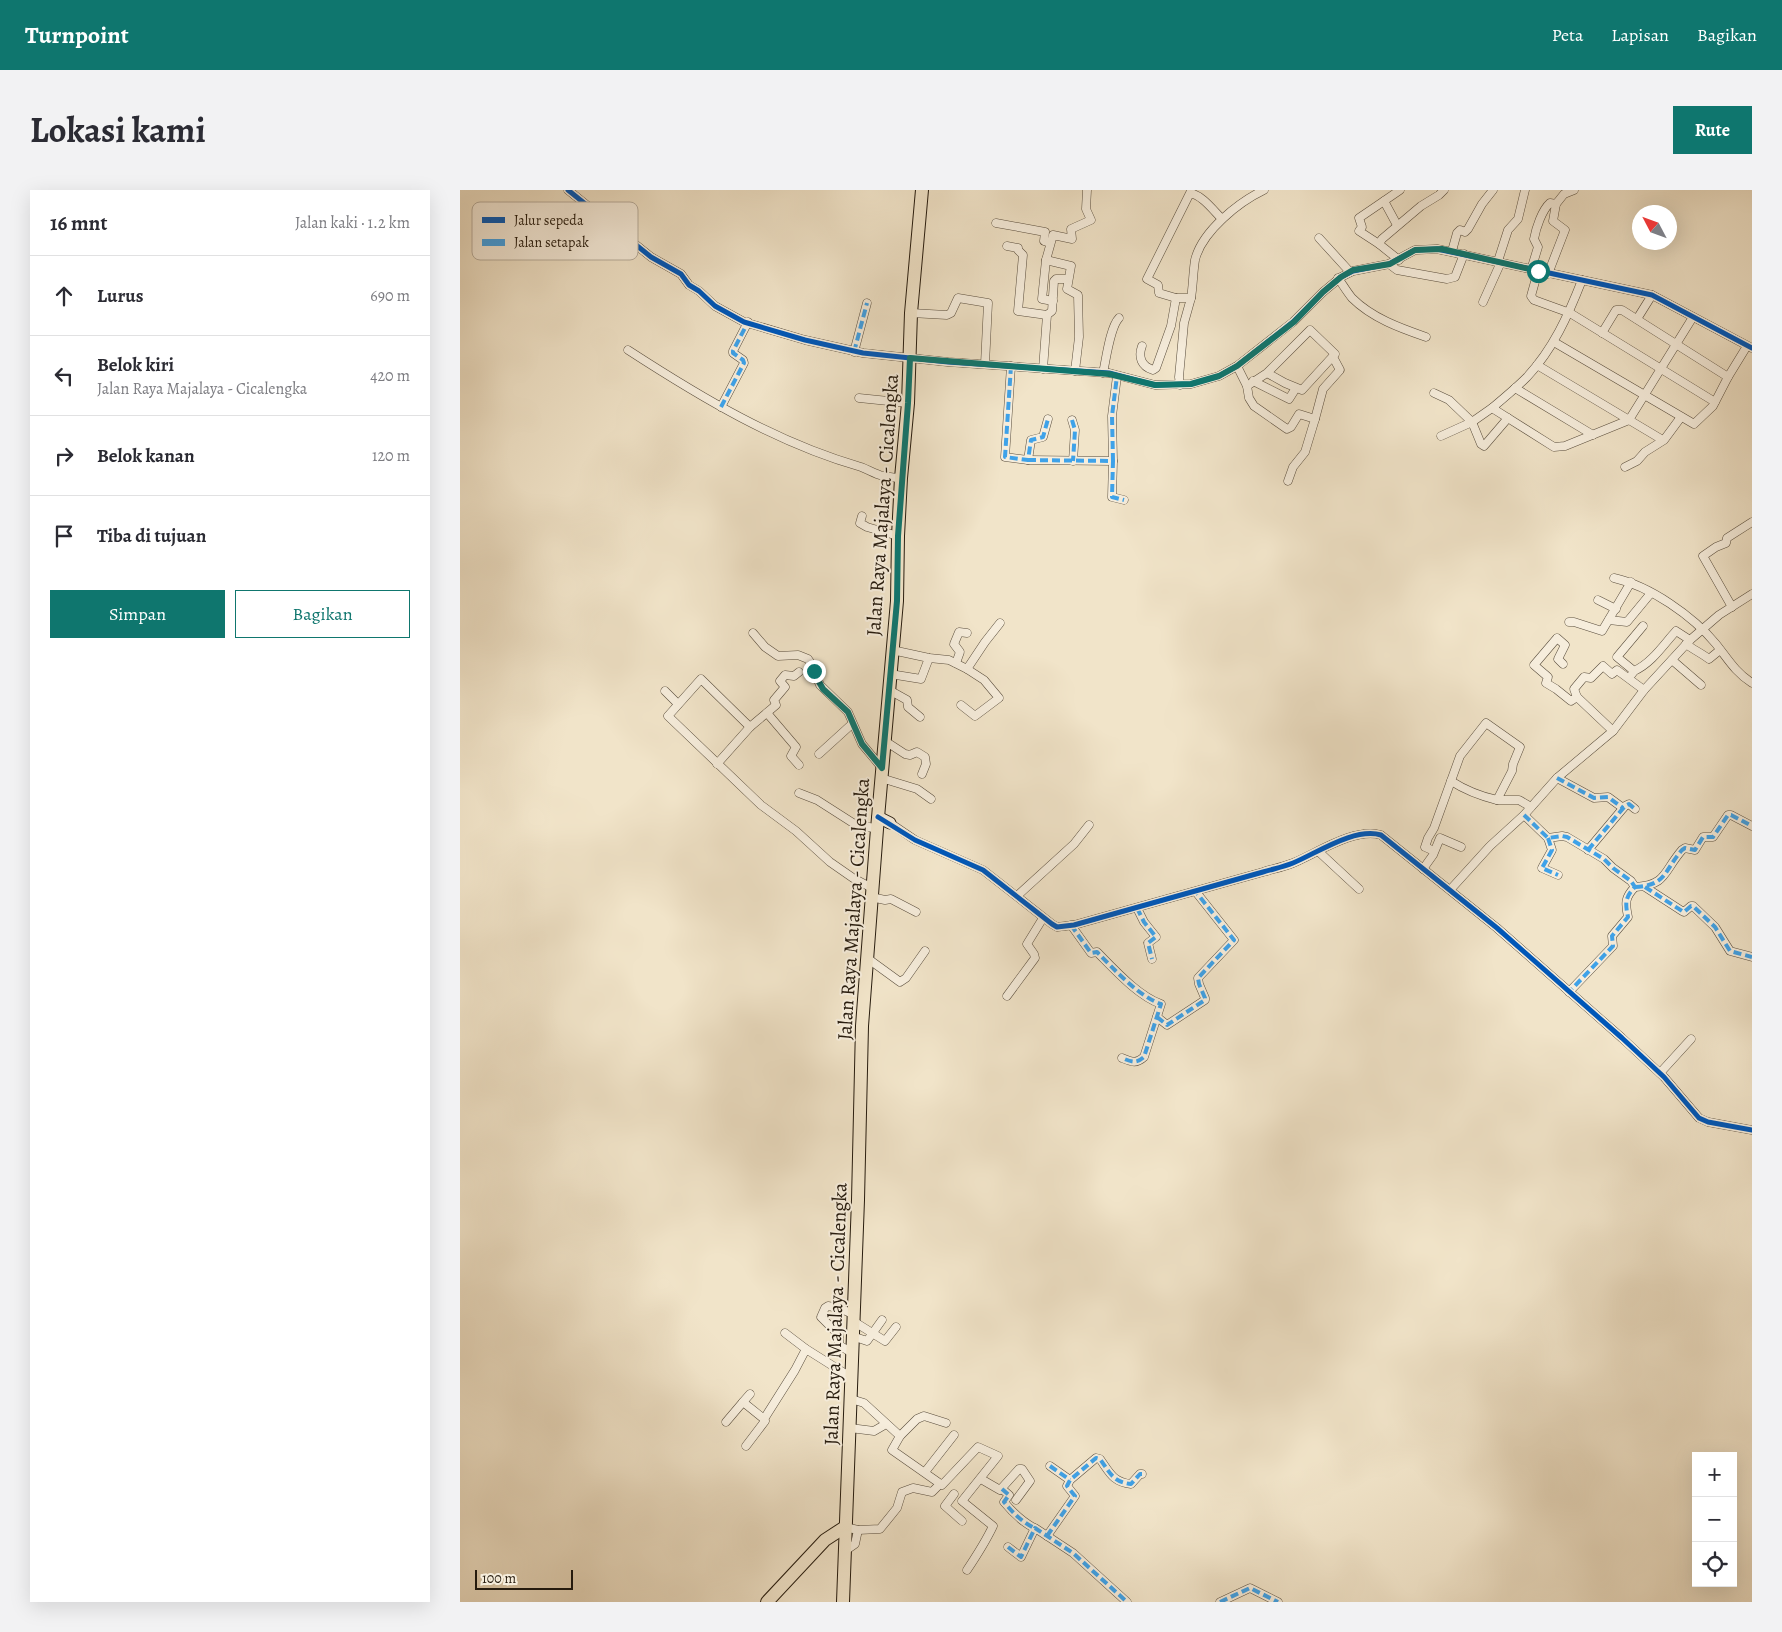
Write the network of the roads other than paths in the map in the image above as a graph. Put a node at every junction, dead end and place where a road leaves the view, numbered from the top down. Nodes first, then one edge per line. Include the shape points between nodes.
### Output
1 (568, 190) edge
2 (922, 190) edge
3 (1087, 190) edge
4 (1264, 190) edge
5 (1400, 190) edge
6 (1493, 190) edge
7 (1525, 190) edge
8 (1574, 190) edge
9 (1442, 191) edge
10 (1384, 201) junction
11 (583, 202) edge
12 (1556, 204) junction
13 (1222, 219) junction
14 (996, 223) dead end
15 (1397, 225) junction
16 (1319, 238) dead end
17 (1050, 243) junction
18 (1379, 244) junction
19 (1007, 246) dead end
20 (638, 247) edge
21 (1452, 252) junction
22 (1464, 254) junction
23 (1046, 260) junction
24 (1399, 260) junction
25 (1499, 262) junction
26 (1390, 264) junction
27 (1535, 271) junction
28 (1350, 272) junction
29 (1548, 274) junction
30 (1338, 278) junction
31 (1068, 279) junction
32 (1582, 280) junction
33 (1652, 295) junction
34 (1176, 298) junction
35 (1191, 298) junction
36 (1053, 301) junction
37 (1483, 302) dead end
38 (867, 303) dead end
39 (912, 313) junction
40 (1570, 313) junction
41 (1047, 314) junction
42 (1693, 316) junction
43 (1119, 318) dead end
44 (1637, 319) junction
45 (748, 322) junction
46 (1602, 333) junction
47 (1426, 337) dead end
48 (1554, 342) junction
49 (1677, 344) junction
50 (1142, 346) dead end
51 (1750, 347) edge
52 (628, 350) dead end
53 (854, 352) junction
54 (1333, 357) junction
55 (910, 358) junction
56 (985, 364) junction
57 (1011, 366) junction
58 (1237, 366) junction
59 (1537, 366) junction
60 (1042, 369) junction
61 (1150, 370) junction
62 (1661, 370) junction
63 (1075, 371) junction
64 (1103, 373) junction
65 (1267, 373) junction
66 (1117, 376) junction
67 (1728, 377) junction
68 (1144, 382) junction
69 (1250, 383) junction
70 (1180, 385) junction
71 (1296, 388) junction
72 (1515, 388) junction
73 (1434, 393) dead end
74 (1645, 396) junction
75 (860, 398) dead end
76 (1715, 402) junction
77 (908, 403) junction
78 (721, 407) junction
79 (1492, 408) junction
80 (1681, 417) junction
81 (1508, 418) junction
82 (1048, 419) dead end
83 (1315, 419) junction
84 (1072, 420) dead end
85 (1629, 420) junction
86 (1472, 422) junction
87 (1593, 435) junction
88 (1441, 436) dead end
89 (1661, 439) dead end
90 (1028, 460) junction
91 (1073, 460) junction
92 (1114, 461) junction
93 (1625, 467) dead end
94 (901, 478) junction
95 (1288, 481) dead end
96 (1124, 500) dead end
97 (862, 516) dead end
98 (1752, 522) edge
99 (898, 536) junction
100 (1614, 578) dead end
101 (1631, 582) junction
102 (1652, 593) junction
103 (1752, 594) edge
104 (1598, 600) dead end
105 (1732, 607) junction
106 (1616, 609) junction
107 (1609, 620) junction
108 (1569, 622) dead end
109 (1000, 623) dead end
110 (1643, 626) dead end
111 (1701, 629) junction
112 (753, 633) dead end
113 (967, 633) dead end
114 (1688, 642) junction
115 (892, 650) junction
116 (1720, 650) junction
117 (929, 658) junction
118 (1672, 660) junction
119 (956, 663) junction
120 (1563, 664) dead end
121 (967, 669) junction
122 (1634, 671) junction
123 (799, 672) dead end
124 (890, 674) junction
125 (1628, 679) junction
126 (1752, 683) edge
127 (1701, 685) dead end
128 (889, 690) junction
129 (1644, 690) junction
130 (664, 692) dead end
131 (1577, 697) junction
132 (678, 704) junction
133 (962, 705) dead end
134 (767, 713) junction
135 (920, 717) dead end
136 (852, 724) junction
137 (750, 727) junction
138 (1613, 730) junction
139 (819, 754) dead end
140 (883, 760) junction
141 (717, 764) junction
142 (799, 765) dead end
143 (922, 774) dead end
144 (1557, 778) junction
145 (1451, 781) junction
146 (799, 794) dead end
147 (932, 799) dead end
148 (1497, 800) junction
149 (1531, 807) junction
150 (1623, 808) junction
151 (1635, 810) dead end
152 (1524, 815) junction
153 (877, 823) junction
154 (890, 823) joint
155 (1089, 824) dead end
156 (1752, 826) edge
157 (1548, 838) junction
158 (1461, 847) dead end
159 (1588, 850) junction
160 (1318, 851) junction
161 (1434, 851) junction
162 (1424, 869) junction
163 (1558, 876) dead end
164 (1645, 886) junction
165 (1635, 887) junction
166 (1358, 889) dead end
167 (1450, 890) junction
168 (872, 892) junction
169 (1196, 892) junction
170 (1017, 896) junction
171 (1137, 908) junction
172 (916, 912) dead end
173 (1043, 918) junction
174 (1071, 925) junction
175 (925, 951) dead end
176 (1752, 957) edge
177 (867, 958) junction
178 (1152, 959) dead end
179 (1568, 992) junction
180 (1007, 996) dead end
181 (1157, 1017) junction
182 (1691, 1039) dead end
183 (1122, 1058) dead end
184 (1660, 1073) junction
185 (1752, 1130) edge
186 (853, 1318) junction
187 (882, 1320) dead end
188 (896, 1327) dead end
189 (785, 1333) dead end
190 (873, 1334) junction
191 (852, 1336) junction
192 (806, 1349) junction
193 (852, 1353) junction
194 (852, 1378) junction
195 (750, 1394) dead end
196 (851, 1399) junction
197 (743, 1402) junction
198 (764, 1419) junction
199 (726, 1422) dead end
200 (946, 1423) dead end
201 (886, 1424) junction
202 (850, 1428) junction
203 (954, 1435) dead end
204 (900, 1436) junction
205 (746, 1446) dead end
206 (1050, 1466) dead end
207 (924, 1472) junction
208 (1142, 1474) dead end
209 (981, 1479) junction
210 (1070, 1480) junction
211 (941, 1485) junction
212 (1002, 1489) junction
213 (954, 1494) junction
214 (1016, 1500) dead end
215 (962, 1501) junction
216 (846, 1520) junction
217 (962, 1521) dead end
218 (1034, 1528) junction
219 (858, 1530) junction
220 (1047, 1536) junction
221 (1008, 1547) dead end
222 (845, 1550) junction
223 (967, 1570) dead end
224 (766, 1602) edge
225 (843, 1602) edge
226 (1127, 1602) edge
227 (1220, 1602) edge
228 (1278, 1602) edge

1 - 11 street
2 - 39 main road, Jalan Raya Majalaya - Cicalengka
3 - 17 street via 1086,209 1091,220 1072,229 1072,239 1053,235
4 - 13 street via 1247,198
5 - 10 street
6 - 21 street via 1467,230 1457,233
7 - 25 street via 1517,220 1508,230
8 - 12 street via 1564,194
9 - 15 street
10 - 15 street
10 - 18 street via 1359,218 1362,227 1359,231
12 - 27 street via 1547,206 1537,227
12 - 29 street via 1552,221 1565,230
13 - 34 street via 1207,204 1189,194 1147,279 1158,285 1159,293
13 - 35 street via 1196,259
14 - 17 street via 1045,232 1044,241
15 - 18 street
16 - 28 street
17 - 23 street
18 - 24 street
19 - 41 street via 1018,248 1023,255 1018,312
20 - 45 street via 681,274 689,285 717,307
21 - 22 street
21 - 24 street via 1417,250
22 - 25 street
22 - 26 street via 1455,276 1447,279 1397,270
23 - 31 street via 1071,265
23 - 36 street via 1042,299
24 - 26 street
25 - 27 street
25 - 37 street
26 - 28 street
27 - 29 street
27 - 40 street via 1532,298
28 - 30 street
29 - 32 street
30 - 47 street via 1351,297 1364,308
30 - 58 street via 1294,322
31 - 36 street via 1055,280
31 - 63 street via 1067,289 1078,295 1079,337
32 - 33 street
32 - 40 street
33 - 42 street
33 - 44 street
34 - 35 street
34 - 61 street via 1159,359 1155,369
35 - 70 street via 1184,323
36 - 41 street via 1052,312
38 - 53 street
39 - 55 main road, Jalan Raya Majalaya - Cicalengka
39 - 56 street via 946,315 951,313 956,298 988,303
40 - 46 street
40 - 48 street
41 - 60 street
42 - 49 street
42 - 51 street
43 - 64 street
44 - 46 street via 1617,309
44 - 49 street
45 - 53 street
45 - 78 street via 733,351 744,363
46 - 62 street
48 - 59 street
48 - 74 street
49 - 62 street
49 - 67 street
50 - 61 street via 1140,359
51 - 67 street
52 - 78 street
53 - 55 street
54 - 65 street via 1335,354 1310,330
54 - 71 street via 1303,390
54 - 83 street via 1340,370 1323,388
55 - 56 street
55 - 77 main road, Jalan Raya Majalaya - Cicalengka
56 - 57 street
57 - 60 street
57 - 90 street via 1005,456
58 - 69 street
58 - 70 street via 1209,379
59 - 72 street
59 - 85 street
60 - 63 street
61 - 68 street
62 - 74 street
62 - 76 street
63 - 64 street
64 - 66 street
65 - 69 street
65 - 71 street
66 - 68 street
66 - 92 street via 1112,416
67 - 76 street
68 - 70 street
69 - 71 street via 1289,399
69 - 83 street via 1249,398 1254,406 1287,429 1300,414
72 - 79 street
72 - 87 street
73 - 86 street via 1449,400
74 - 80 street
74 - 85 street
75 - 77 street
76 - 80 street via 1696,424
77 - 94 main road, Jalan Raya Majalaya - Cicalengka
78 - 94 street via 827,458
79 - 81 street
79 - 86 street
80 - 93 street via 1664,440
81 - 86 street via 1484,446
81 - 87 street via 1554,447
82 - 90 street via 1044,437 1031,440
83 - 95 street via 1305,452 1293,467
84 - 91 street via 1075,430
85 - 87 street
85 - 89 street
86 - 88 street
90 - 91 street
91 - 92 street
92 - 96 street via 1112,497
94 - 99 main road, Jalan Raya Majalaya - Cicalengka
97 - 99 street via 860,523 867,527
98 - 105 street via 1703,556
99 - 115 main road, Jalan Raya Majalaya - Cicalengka
100 - 101 street
101 - 102 street
101 - 106 street
102 - 107 street via 1627,622
102 - 111 street
103 - 105 street
104 - 106 street
105 - 111 street
106 - 107 street
107 - 108 street via 1602,631
109 - 121 street
110 - 122 street via 1617,658
111 - 114 street
111 - 116 street
112 - 136 street via 765,648 778,656 798,655 808,659 823,689 848,712
113 - 119 street via 959,632 954,644 960,652
114 - 116 street via 1697,653 1709,659
114 - 118 street
114 - 122 street via 1676,631 1666,644
115 - 117 street
115 - 124 main road, Jalan Raya Majalaya - Cicalengka
116 - 126 street via 1735,670
117 - 119 street
117 - 124 street via 922,679
118 - 127 street
118 - 129 street
119 - 121 street
120 - 131 street via 1558,659 1565,645 1557,638 1534,666 1548,677 1546,683 1572,701
121 - 133 street via 984,680 998,698 975,716
122 - 125 street
123 - 134 street via 790,677 785,675 780,681 785,688
124 - 128 main road, Jalan Raya Majalaya - Cicalengka
125 - 129 street
125 - 131 street via 1617,670 1612,674 1603,666 1591,678 1584,677 1574,688
128 - 135 street via 907,700 908,707
128 - 140 main road, Jalan Raya Majalaya - Cicalengka
129 - 138 street
130 - 132 street
131 - 138 street
132 - 137 street via 701,679
132 - 141 street via 669,718
134 - 137 street
134 - 142 street via 796,747 791,756
136 - 139 street
136 - 140 street via 862,744
137 - 141 street
138 - 144 street
140 - 143 street via 917,752 926,762
140 - 147 street
140 - 153 main road, Jalan Raya Majalaya - Cicalengka
141 - 168 street via 761,806
144 - 149 street
144 - 150 street via 1594,798 1608,797
145 - 148 street
145 - 148 street via 1460,756 1487,723 1520,746
145 - 161 street via 1428,838 1426,847
146 - 153 street via 817,800 853,823
148 - 149 street via 1519,800
149 - 152 street
150 - 151 street via 1628,804
150 - 159 street
152 - 157 street
152 - 167 street
153 - 154 street
153 - 168 main road, Jalan Raya Majalaya - Cicalengka
154 - 170 street via 915,840 983,870
155 - 170 street via 1074,844
156 - 164 street via 1728,814 1712,837 1702,837 1695,850 1682,850 1663,878 1654,885
157 - 159 street via 1564,836
157 - 163 street via 1552,850 1542,868
158 - 161 street via 1440,838
159 - 165 street via 1604,859
160 - 162 street via 1356,835 1375,833 1387,838
160 - 166 street
160 - 169 street via 1292,864
161 - 162 street
162 - 167 street
164 - 165 street
164 - 176 street via 1684,912 1693,906 1715,927 1730,951
165 - 179 street via 1626,898 1628,917 1612,936 1613,946
167 - 179 street
168 - 172 street
168 - 177 main road, Jalan Raya Majalaya - Cicalengka
169 - 171 street
169 - 181 street via 1234,940 1198,978 1205,1000 1168,1025
170 - 173 street
171 - 174 street
171 - 178 street via 1156,936 1148,943
173 - 174 street via 1057,927
173 - 180 street via 1027,944 1035,958
174 - 181 street via 1091,953 1097,952 1146,996 1161,1004
175 - 177 street via 900,982
177 - 186 main road, Jalan Raya Majalaya - Cicalengka
179 - 184 street
181 - 183 street via 1144,1057 1132,1063
182 - 184 street
184 - 185 street via 1699,1118
186 - 190 street
186 - 191 main road, Jalan Raya Majalaya - Cicalengka
186 - 193 street via 840,1308 828,1306 821,1318 839,1335 839,1345
187 - 190 street
188 - 190 street via 884,1342
189 - 192 street
190 - 191 street via 867,1341
191 - 193 main road, Jalan Raya Majalaya - Cicalengka
192 - 194 street
192 - 198 street
193 - 194 main road, Jalan Raya Majalaya - Cicalengka
194 - 196 main road, Jalan Raya Majalaya - Cicalengka
195 - 197 street
196 - 201 street via 864,1403
196 - 202 main road, Jalan Raya Majalaya - Cicalengka
197 - 198 street
197 - 199 street
198 - 205 street
200 - 204 street via 924,1416
201 - 202 street via 874,1431
201 - 204 street
202 - 216 main road, Jalan Raya Majalaya - Cicalengka
203 - 207 street
204 - 207 street via 892,1450
206 - 210 street
207 - 211 street
208 - 210 street via 1131,1484 1118,1481 1097,1458
209 - 211 street via 998,1456 978,1446
209 - 212 street
209 - 215 street
210 - 220 street via 1067,1486 1075,1496
211 - 213 street
211 - 219 street via 930,1492 913,1488 902,1492 897,1508 876,1530
212 - 214 street via 1019,1469 1023,1470 1030,1481
212 - 218 street via 1009,1494 1004,1502 1008,1507 1020,1520
213 - 215 street
213 - 217 street via 945,1506
215 - 223 street via 992,1526
216 - 219 street
216 - 222 main road, Jalan Raya Majalaya - Cicalengka
216 - 224 main road
218 - 220 street
218 - 221 street via 1021,1557
219 - 222 street via 855,1544
220 - 226 street via 1073,1553
222 - 225 main road, Jalan Raya Majalaya - Cicalengka
227 - 228 street via 1248,1588

